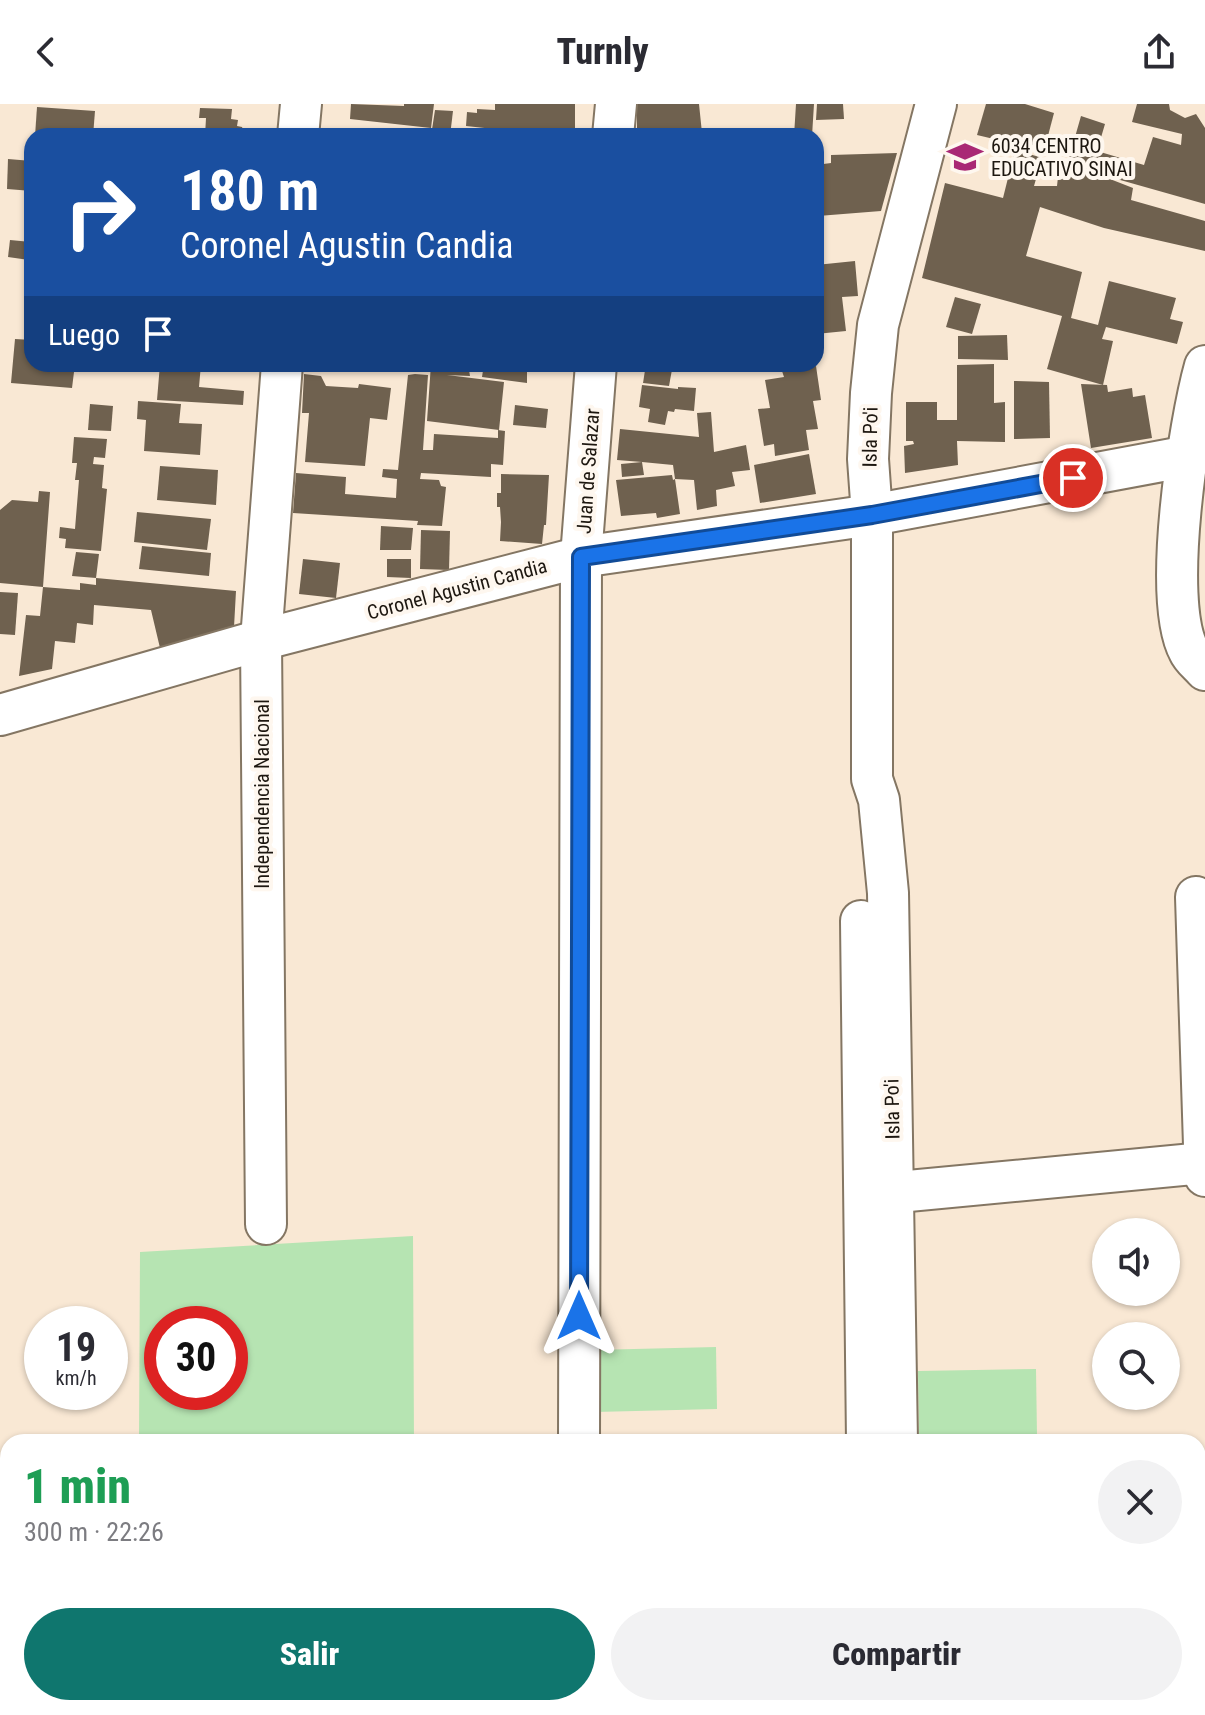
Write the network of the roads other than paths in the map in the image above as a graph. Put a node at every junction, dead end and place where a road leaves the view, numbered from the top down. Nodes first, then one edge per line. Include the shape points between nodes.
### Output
1 (301, 104) edge
2 (616, 104) edge
3 (936, 104) edge
4 (299, 128) edge
5 (614, 128) edge
6 (1205, 366) edge
7 (281, 372) edge
8 (595, 372) edge
9 (1196, 454) edge
10 (872, 515) junction
11 (581, 557) junction
12 (261, 640) junction
13 (1205, 670) edge
14 (0, 715) edge
15 (1196, 897) dead end
16 (1204, 1163) edge
17 (1205, 1176) edge
18 (878, 1194) junction
19 (266, 1224) dead end
20 (579, 1434) edge
21 (867, 1434) edge
22 (896, 1434) edge

1 - 4 street
2 - 5 street
3 - 10 street, Isla Po'i via 878,325 869,446
6 - 9 street
7 - 12 street, Independencia Nacional
8 - 11 street, Juan de Salazar
9 - 10 street, Coronel Agustin Candia
9 - 13 street via 1176,564 1179,617 1189,651
10 - 11 street, Coronel Agustin Candia
10 - 18 street, Isla Po'i via 872,779 879,800 888,893
11 - 12 street, Coronel Agustin Candia
11 - 20 street, Juan de Salazar
12 - 14 street, Coronel Agustin Candia
12 - 19 street, Independencia Nacional
15 - 16 street
16 - 17 street
16 - 18 street
18 - 21 street, Isla Po'i
18 - 22 street, Isla Po'i

